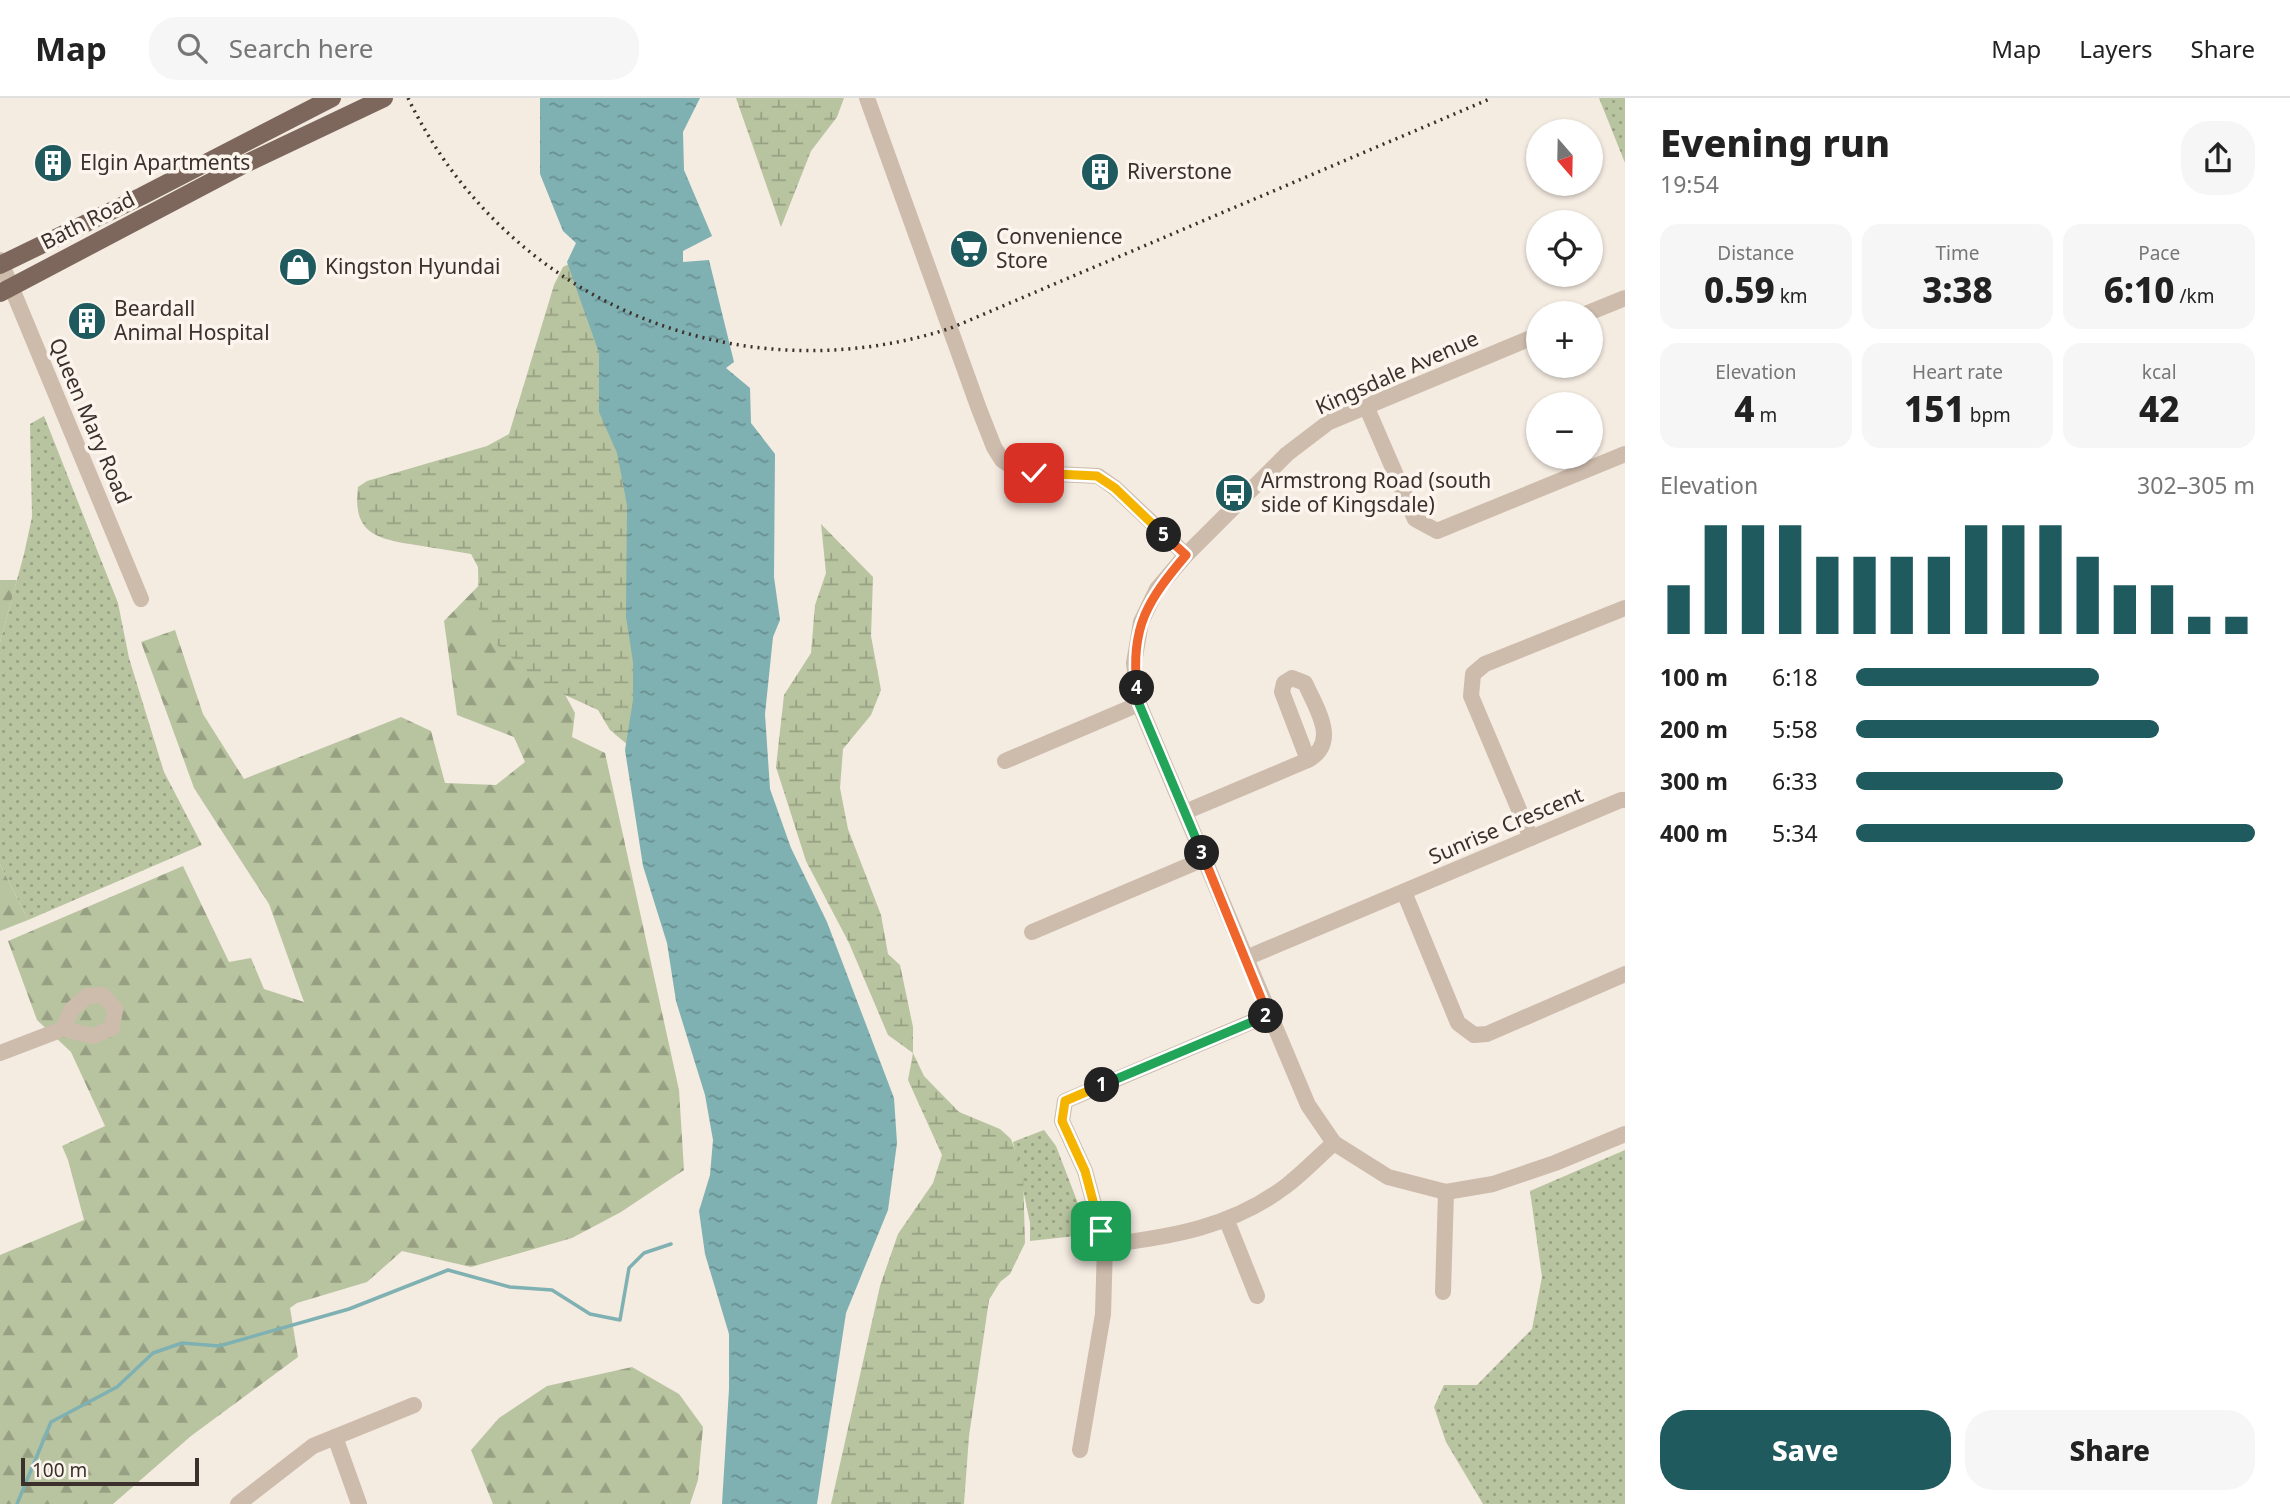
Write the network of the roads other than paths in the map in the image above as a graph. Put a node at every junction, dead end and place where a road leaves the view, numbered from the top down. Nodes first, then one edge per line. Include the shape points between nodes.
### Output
1 (332, 98) edge
2 (384, 98) edge
3 (867, 98) edge
4 (235, 149) junction
5 (243, 165) junction
6 (1, 263) edge
7 (6, 290) edge
8 (1625, 298) edge
9 (1603, 307) edge
10 (1526, 340) edge
11 (1366, 406) junction
12 (1625, 454) edge
13 (1186, 555) junction
14 (141, 599) dead end
15 (1625, 608) edge
16 (1139, 704) junction
17 (1308, 760) dead end
18 (1005, 761) dead end
19 (1625, 800) edge
20 (1185, 811) junction
21 (1531, 838) junction
22 (1204, 859) junction
23 (1404, 892) junction
24 (1032, 932) dead end
25 (1246, 958) junction
26 (1625, 974) edge
27 (1268, 1015) junction
28 (63, 1030) dead end
29 (0, 1053) edge
30 (1625, 1134) edge
31 (1334, 1143) junction
32 (1446, 1192) junction
33 (1227, 1221) junction
34 (1105, 1245) junction
35 (1443, 1292) dead end
36 (1257, 1296) dead end
37 (414, 1405) dead end
38 (335, 1437) junction
39 (1080, 1450) dead end
40 (238, 1504) edge
41 (359, 1504) edge

1 - 4 main road, Bath Road
2 - 5 main road, Bath Road
3 - 13 street via 979,409 1002,460 1017,470 1034,473 1097,476
4 - 5 main road
4 - 6 main road, Bath Road
5 - 7 main road, Bath Road
6 - 7 street, Queen Mary Road
7 - 14 street, Queen Mary Road
8 - 9 street
10 - 11 street, Kingsdale Avenue
11 - 12 street via 1415,519 1437,531
11 - 13 street, Kingsdale Avenue via 1329,422 1287,454
13 - 16 street, Kingsdale Avenue via 1157,589 1141,622 1134,663
15 - 21 street via 1485,664 1474,674 1471,695
16 - 18 street
16 - 20 street, Kingsdale Avenue
17 - 20 street
19 - 21 street, Sunrise Crescent
20 - 22 street, Kingsdale Avenue
21 - 23 street, Sunrise Crescent
22 - 24 street
22 - 25 street, Kingsdale Avenue
23 - 25 street, Sunrise Crescent
23 - 26 street via 1458,1023 1474,1035 1487,1034
25 - 27 street, Kingsdale Avenue
27 - 31 street, Kingsdale Avenue via 1308,1105
27 - 34 street via 1065,1101 1062,1121 1085,1171
28 - 29 street
30 - 32 street, Kingsdale Avenue via 1493,1184
31 - 32 street, Kingsdale Avenue via 1388,1177
31 - 33 street via 1286,1186
32 - 35 street
33 - 34 street via 1163,1238
33 - 36 street
34 - 39 street via 1103,1314
37 - 38 street
38 - 40 street via 313,1446
38 - 41 street

